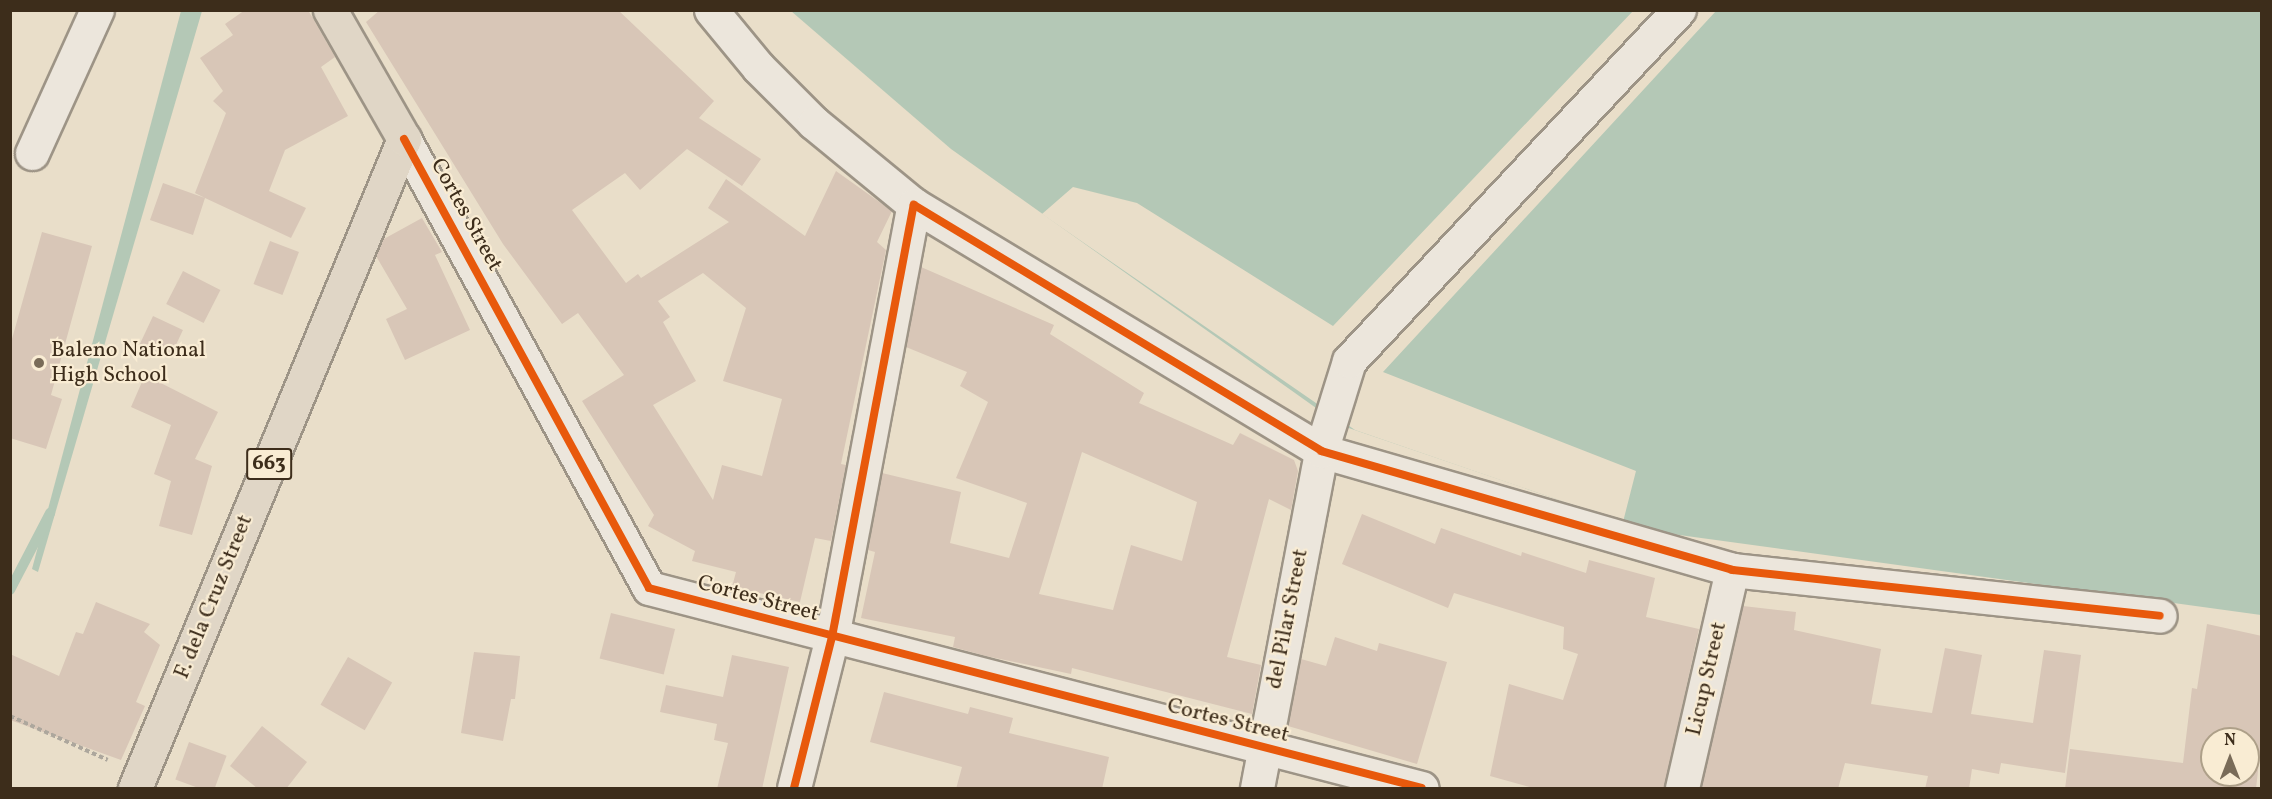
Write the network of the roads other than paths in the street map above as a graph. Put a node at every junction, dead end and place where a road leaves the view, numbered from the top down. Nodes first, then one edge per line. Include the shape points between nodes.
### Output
1 (97, 10) edge
2 (330, 10) edge
3 (711, 10) edge
4 (1678, 10) edge
5 (404, 139) junction
6 (32, 153) dead end
7 (914, 205) junction
8 (1321, 451) junction
9 (1732, 570) junction
10 (2160, 616) dead end
11 (832, 637) junction
12 (1262, 749) junction
13 (138, 781) edge
14 (794, 789) edge
15 (1257, 789) edge
16 (1422, 789) edge
17 (1682, 789) edge

1 - 6 street
2 - 5 main road
3 - 7 street via 758,67 813,123
4 - 8 street, del Pilar Street via 1349,361
5 - 11 street, Cortes Street via 650,588
5 - 13 main road, F. dela Cruz Street / 663
7 - 8 street
7 - 11 street
8 - 9 street
8 - 12 street, del Pilar Street
9 - 10 street
9 - 17 street, Licup Street
11 - 12 street, Cortes Street
11 - 14 street
12 - 15 street, del Pilar Street
12 - 16 street, Cortes Street

